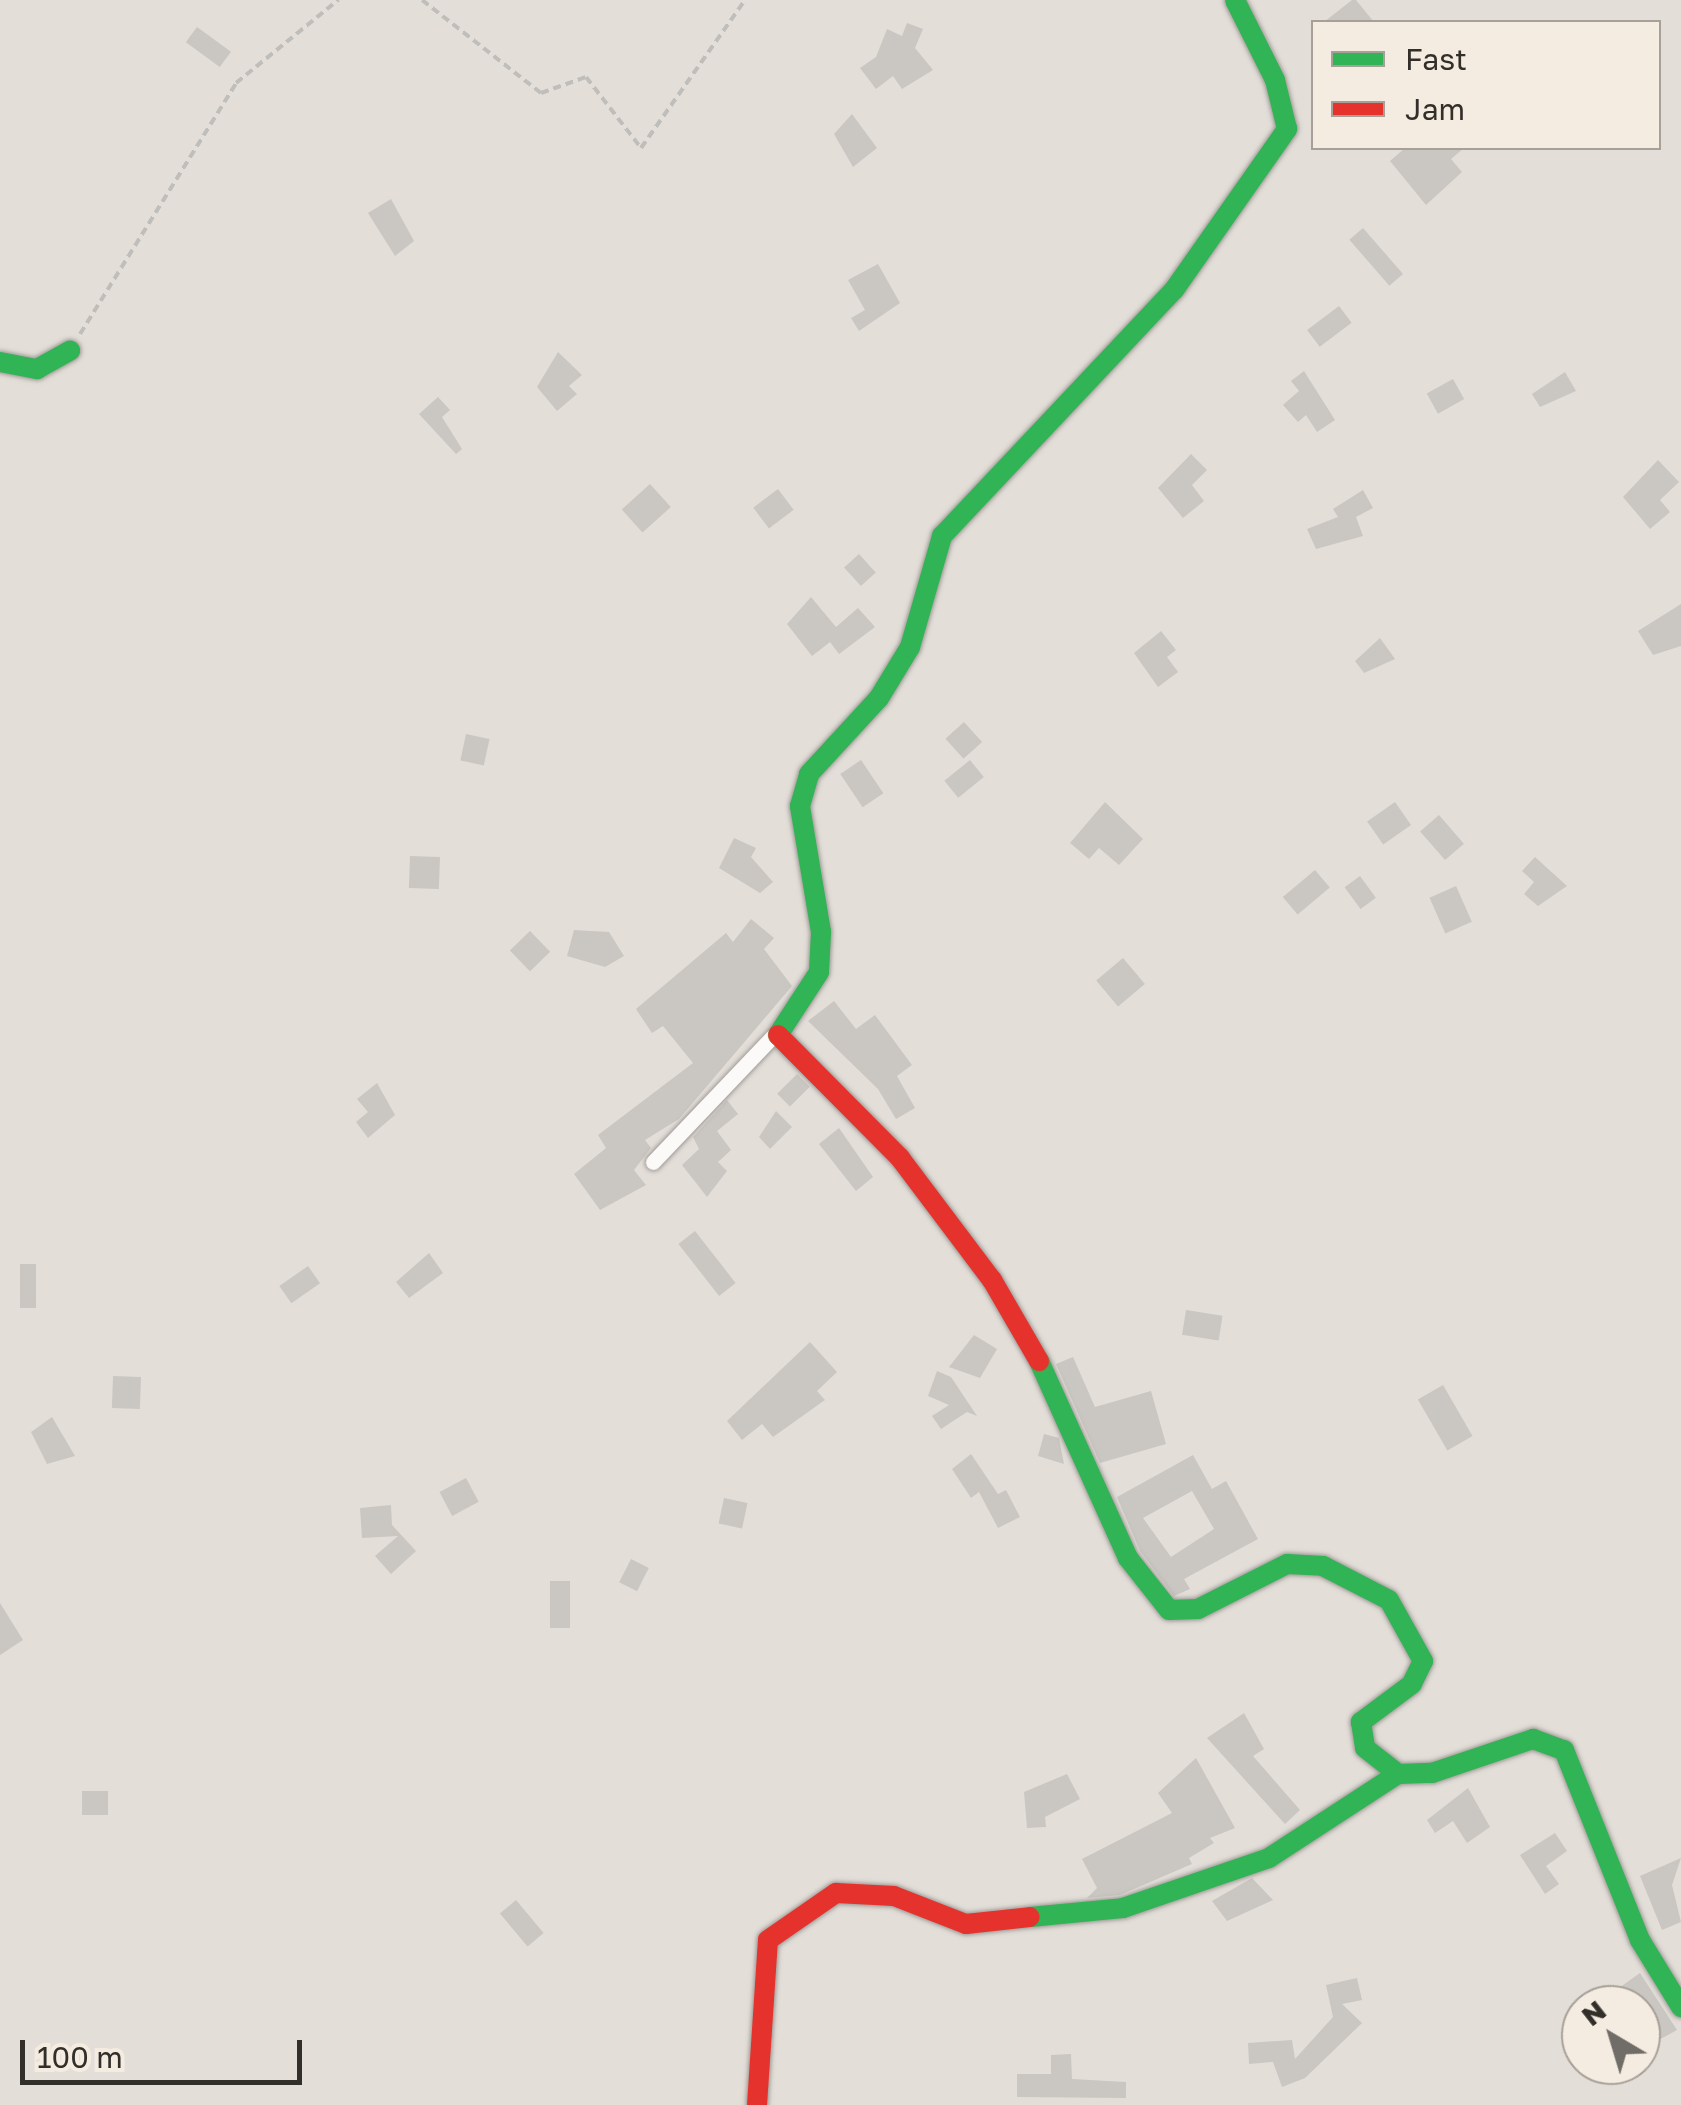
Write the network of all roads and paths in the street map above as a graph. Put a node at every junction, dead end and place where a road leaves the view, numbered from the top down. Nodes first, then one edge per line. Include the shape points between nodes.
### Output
1 (338, 0) edge
2 (422, 0) edge
3 (745, 0) edge
4 (1234, 0) edge
5 (70, 351) joint
6 (0, 362) edge
7 (776, 1033) junction
8 (653, 1162) dead end
9 (1398, 1774) junction
10 (1681, 2006) edge
11 (757, 2105) edge

1 - 5 path via 236,83
2 - 3 path via 542,93 586,77 641,148
4 - 7 street via 1275,80 1287,129 1174,290 942,536 910,647 879,698 809,774 800,806 821,932 819,972 807,1000
5 - 6 street via 37,368
7 - 8 street
7 - 9 street via 900,1158 992,1280 1034,1352 1128,1558 1158,1600 1182,1612 1198,1610 1287,1564 1323,1566 1389,1600 1419,1646 1420,1673 1357,1729 1365,1748
9 - 10 street via 1432,1773 1533,1739 1564,1750 1640,1940
9 - 11 street via 1269,1858 1122,1908 966,1924 894,1896 836,1893 768,1940

